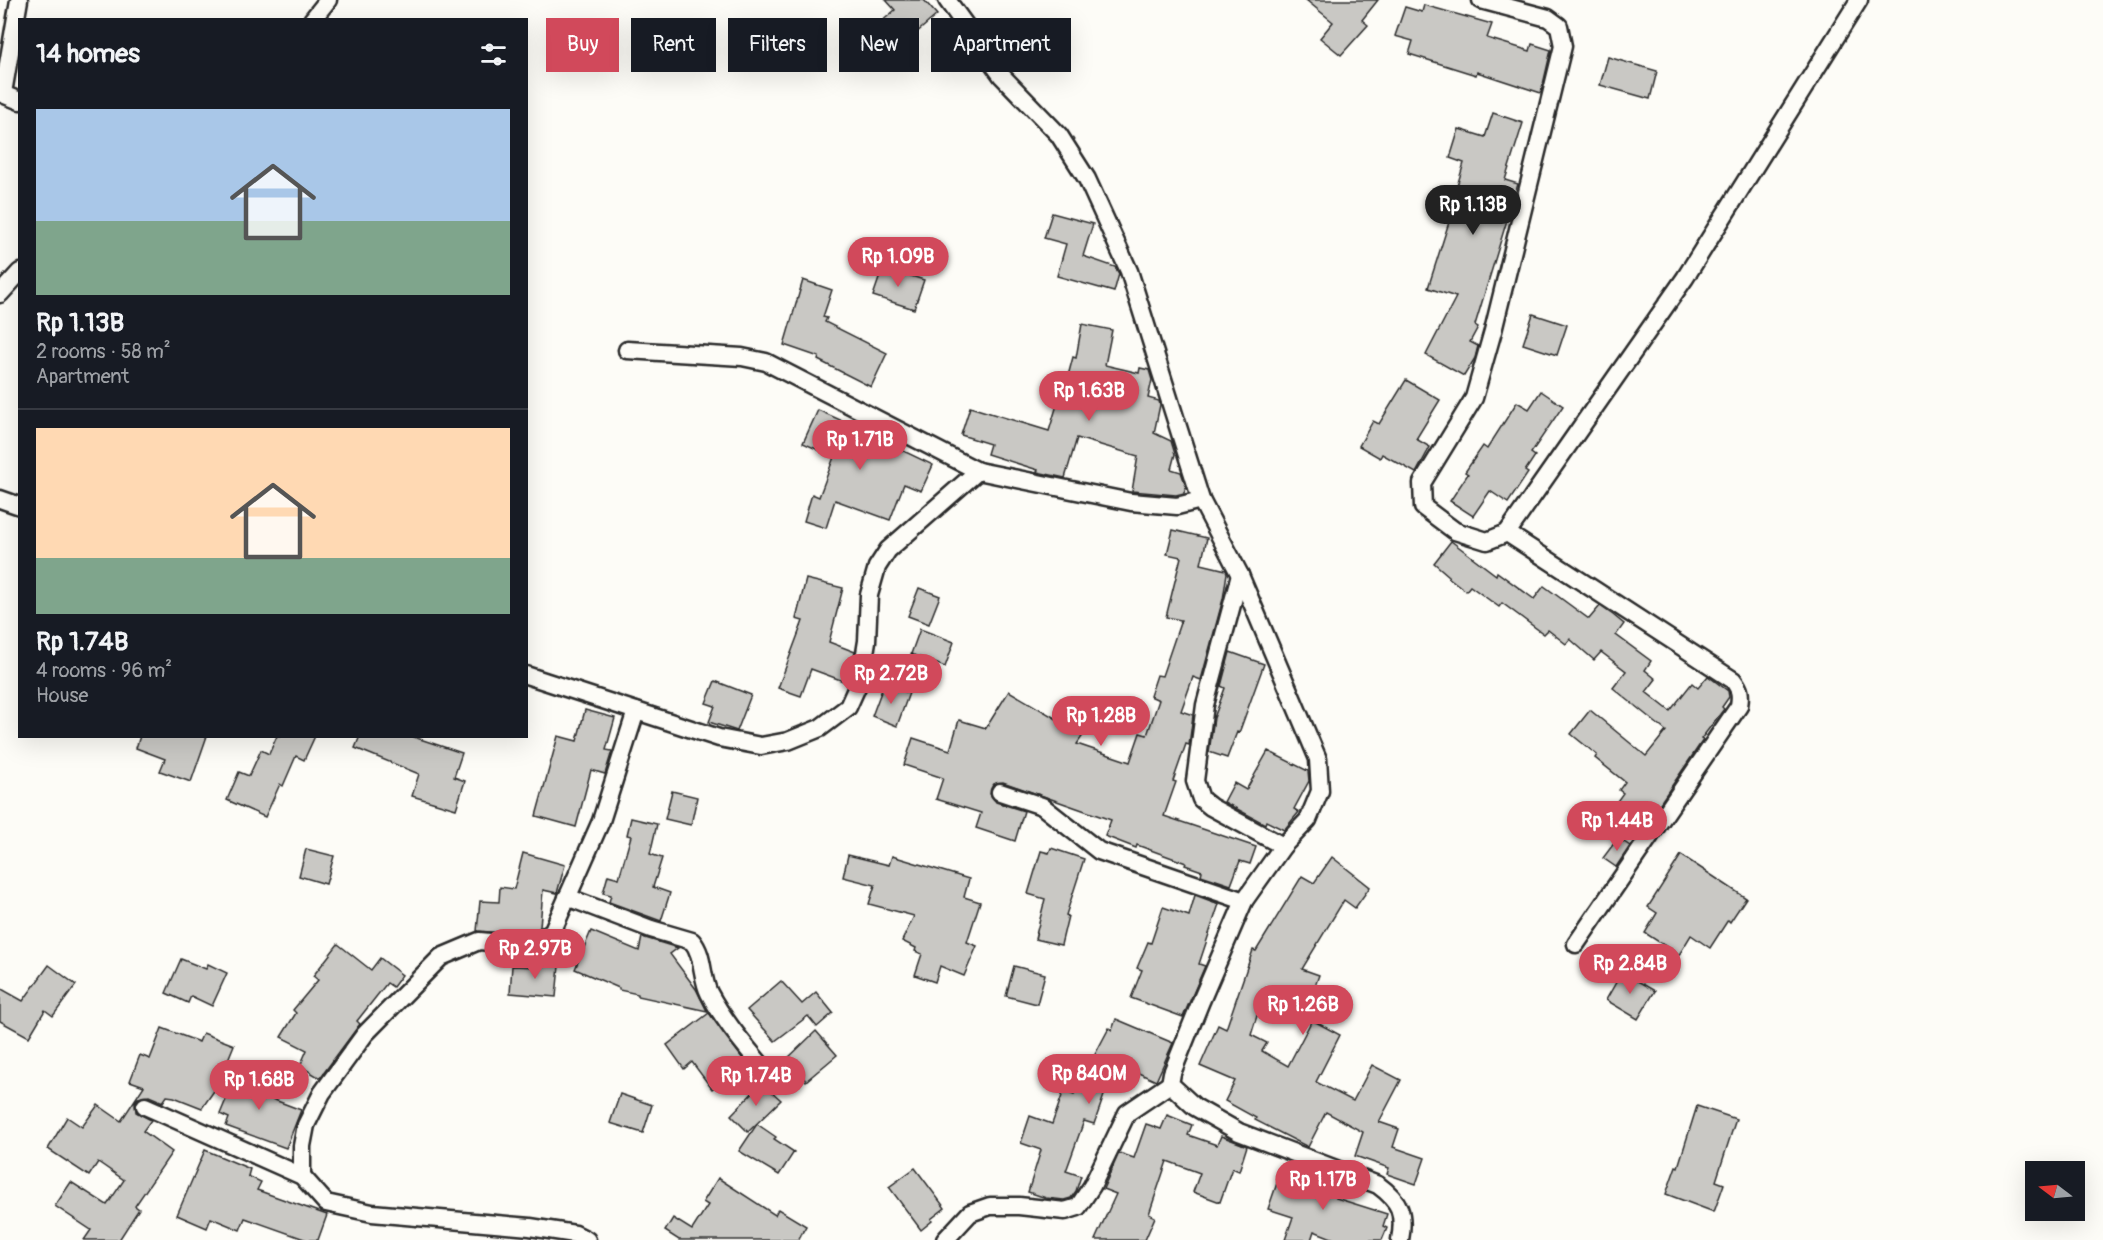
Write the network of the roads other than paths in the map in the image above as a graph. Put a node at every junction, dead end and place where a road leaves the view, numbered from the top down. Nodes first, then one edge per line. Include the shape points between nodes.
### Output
1 (19, 0) edge
2 (328, 0) edge
3 (947, 0) edge
4 (1480, 0) edge
5 (1859, 0) edge
6 (314, 18) edge
7 (2, 93) edge
8 (18, 100) edge
9 (18, 274) edge
10 (0, 294) edge
11 (627, 350) dead end
12 (978, 471) junction
13 (0, 499) edge
14 (1201, 500) junction
15 (18, 505) edge
16 (1507, 533) junction
17 (1240, 575) junction
18 (528, 676) edge
19 (636, 711) junction
20 (1000, 792) dead end
21 (1283, 846) junction
22 (567, 897) junction
23 (1244, 901) junction
24 (1576, 944) dead end
25 (773, 1080) dead end
26 (1170, 1084) junction
27 (145, 1106) dead end
28 (302, 1176) junction
29 (528, 1234) edge
30 (587, 1240) edge
31 (945, 1240) edge
32 (1400, 1240) edge

1 - 7 street
2 - 6 street
3 - 14 street via 1002,75 1059,135 1087,179 1129,271
4 - 16 street via 1548,18 1559,26 1563,46 1474,398 1422,483 1423,507 1455,531 1488,541
5 - 16 street via 1685,278
7 - 8 street
9 - 10 street
11 - 12 street via 766,362
12 - 14 street via 1131,502 1177,506
12 - 19 street via 888,550 877,567 869,595 861,678 848,707 820,728 761,747
13 - 15 street
14 - 17 street
16 - 24 street via 1732,680 1741,695 1739,706
17 - 21 street via 1318,759 1320,791 1308,820
17 - 21 street via 1205,705 1196,780 1201,799 1211,807
18 - 19 street
19 - 22 street via 601,821
20 - 23 street via 1042,806 1099,851
21 - 23 street
22 - 25 street via 692,941 708,992
22 - 28 street via 553,930 534,946 479,941 441,957 365,1034 322,1094 306,1125
23 - 26 street
26 - 31 street via 1127,1113 1078,1207 1065,1211 990,1206 970,1213
26 - 32 street via 1195,1107 1239,1132 1378,1185 1392,1195 1401,1209
27 - 28 street
28 - 29 street via 326,1203
29 - 30 street via 575,1234

